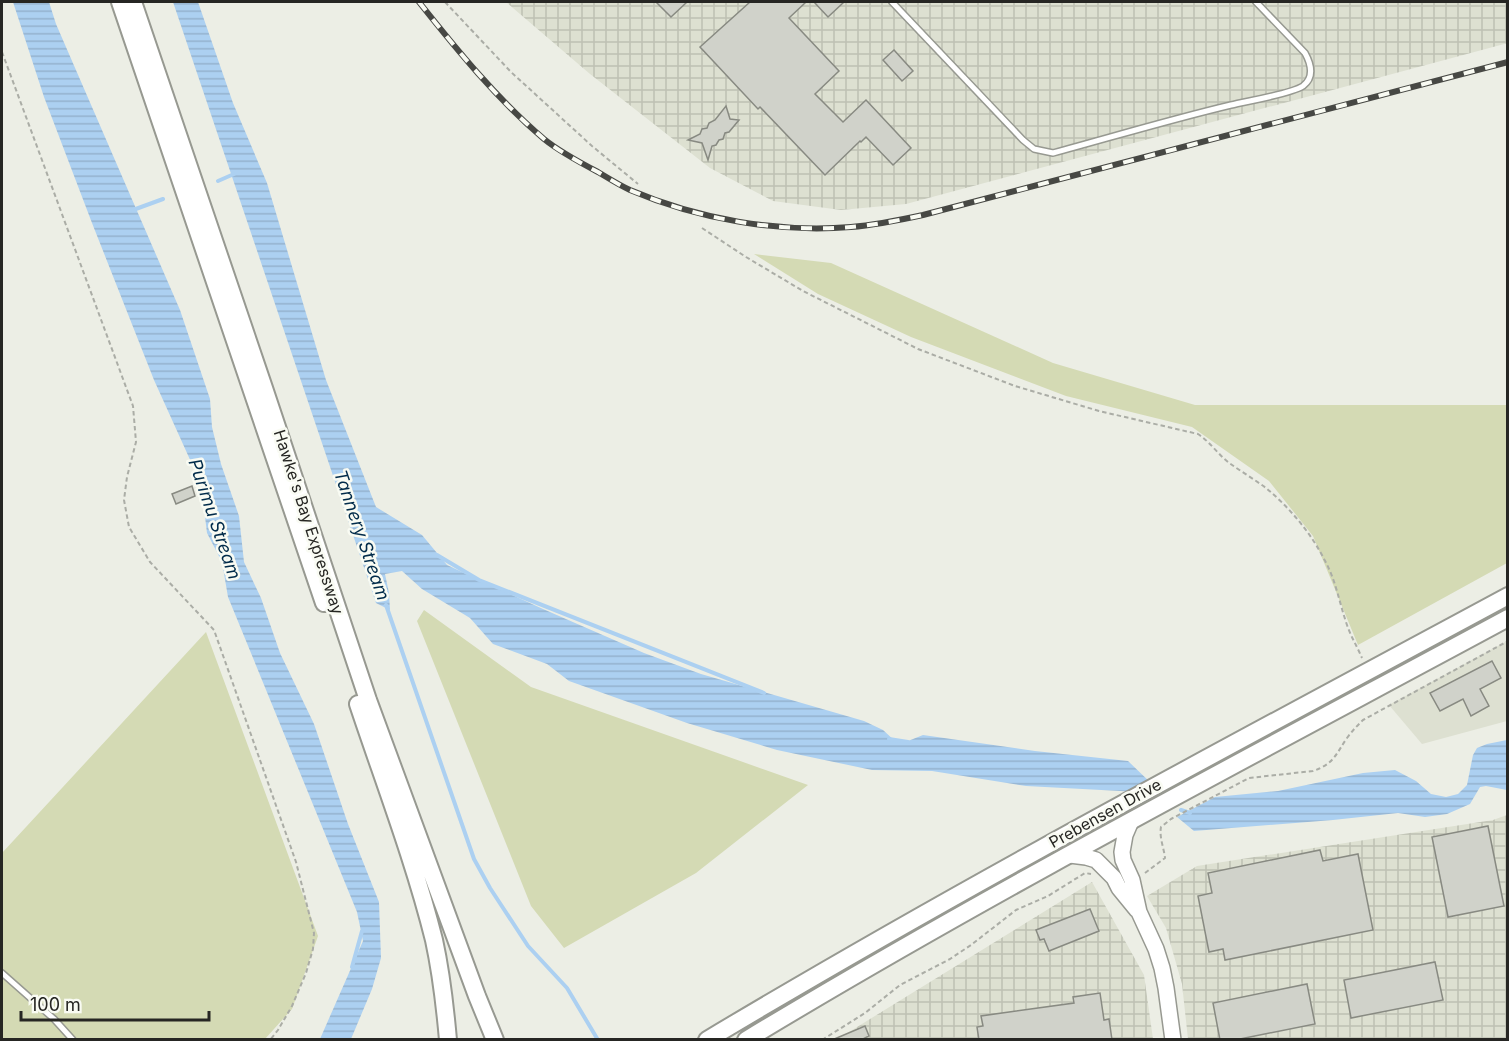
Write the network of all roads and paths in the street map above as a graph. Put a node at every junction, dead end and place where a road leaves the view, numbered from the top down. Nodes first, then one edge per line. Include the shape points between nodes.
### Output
1 (120, 2) edge
2 (133, 2) edge
3 (445, 2) edge
4 (892, 2) edge
5 (1256, 2) edge
6 (2, 52) edge
7 (638, 184) dead end
8 (702, 228) dead end
9 (1508, 596) edge
10 (1508, 618) edge
11 (1508, 641) edge
12 (1367, 672) junction
13 (1131, 821) junction
14 (1070, 855) junction
15 (1094, 875) dead end
16 (1132, 880) junction
17 (1139, 912) junction
18 (2, 974) edge
19 (73, 1040) edge
20 (270, 1040) edge
21 (448, 1040) edge
22 (495, 1040) edge
23 (707, 1040) edge
24 (746, 1040) edge
25 (822, 1040) edge
26 (1173, 1040) edge

1 - 21 main road, Hawke's Bay Expressway via 416,876 434,941
2 - 22 main road, Hawke's Bay Expressway via 368,700
3 - 7 path via 511,72
4 - 5 lane via 1023,140 1042,152 1053,153 1303,86 1311,70 1305,53
6 - 20 path via 133,406 136,442 124,500 129,527 150,562 214,630 296,862 314,933 313,949 292,1006
8 - 12 path via 803,291 918,349 1014,386 1108,414 1198,434 1210,442 1227,461 1267,489 1309,535 1335,583 1352,640
9 - 12 main road, Prebensen Drive
10 - 13 main road, Prebensen Drive
11 - 16 path via 1364,720 1322,768 1249,778 1171,819 1160,833 1165,858
12 - 23 main road, Prebensen Drive via 980,882
13 - 14 main road, Prebensen Drive
13 - 16 main road via 1122,852
14 - 17 main road via 1096,860
14 - 24 main road, Prebensen Drive
15 - 25 path via 1085,873 1016,910 971,945 900,985
16 - 17 main road
17 - 26 main road via 1162,968
18 - 19 lane

